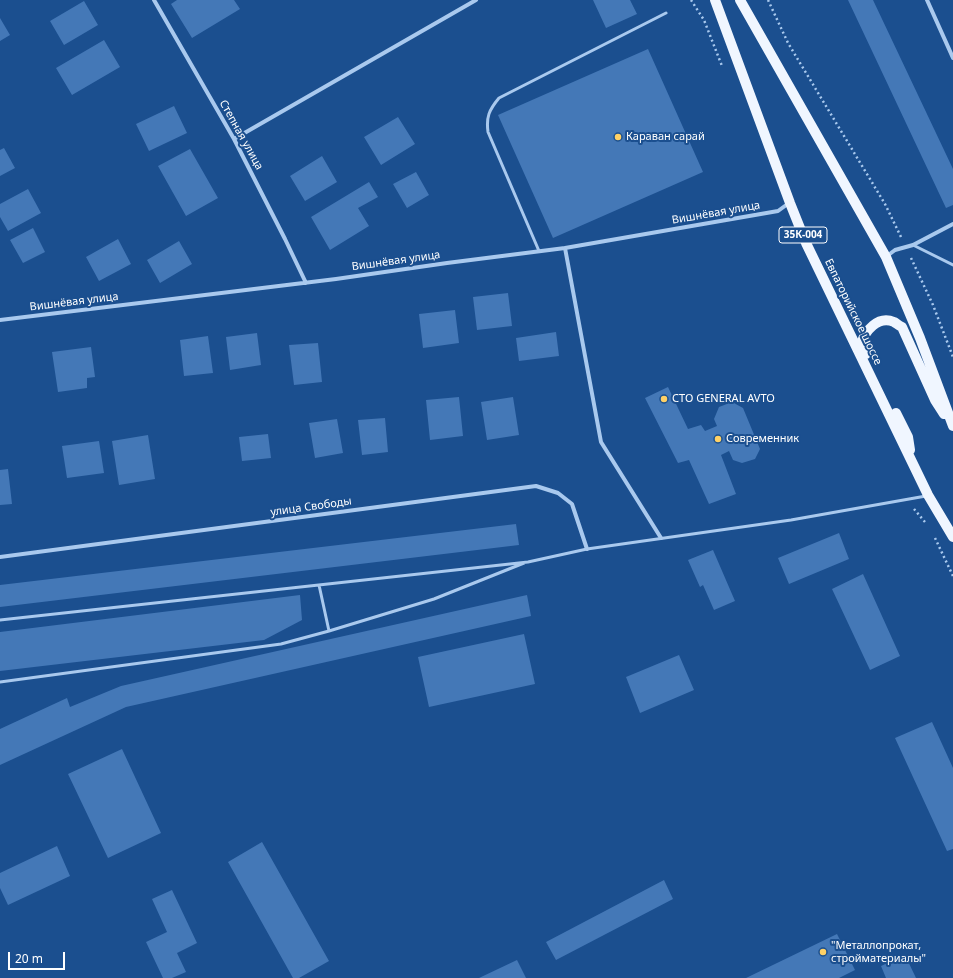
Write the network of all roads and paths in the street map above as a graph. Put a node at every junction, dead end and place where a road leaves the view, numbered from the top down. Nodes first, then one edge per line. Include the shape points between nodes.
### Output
1 (154, 0) edge
2 (476, 0) edge
3 (715, 0) edge
4 (740, 0) edge
5 (768, 0) edge
6 (927, 0) edge
7 (666, 13) dead end
8 (953, 58) edge
9 (234, 139) junction
10 (790, 202) junction
11 (953, 224) edge
12 (913, 245) junction
13 (906, 247) junction
14 (565, 248) junction
15 (538, 251) junction
16 (886, 257) junction
17 (953, 265) edge
18 (306, 283) junction
19 (0, 320) edge
20 (953, 357) edge
21 (953, 426) edge
22 (953, 429) edge
23 (912, 462) junction
24 (928, 495) junction
25 (953, 537) edge
26 (662, 538) junction
27 (587, 549) junction
28 (0, 557) edge
29 (528, 562) junction
30 (319, 585) junction
31 (0, 620) edge
32 (329, 631) junction
33 (0, 682) edge

1 - 9 street, Степная улица
2 - 9 street
3 - 10 main road, Евпаторийское шоссе / 35К-004
4 - 16 main road
5 - 13 path via 788,43 885,204
6 - 8 street
7 - 15 lane via 499,98 491,108 486,121 488,132
9 - 18 street, Степная улица
10 - 14 street, Вишнёвая улица via 778,211
10 - 23 main road, Евпаторийское шоссе / 35К-004 via 806,243
11 - 12 street
12 - 13 street
12 - 17 lane
13 - 16 street via 895,250
13 - 20 path
14 - 15 street, Вишнёвая улица
14 - 26 street via 601,442
15 - 18 street, Вишнёвая улица
16 - 21 main road
18 - 19 street, Вишнёвая улица
22 - 23 main road via 935,400 902,328 893,321 875,323 861,344 908,437
23 - 24 main road, Евпаторийское шоссе / 35К-004
24 - 25 main road, Евпаторийское шоссе / 35К-004
24 - 26 lane via 791,520
26 - 27 lane
27 - 28 street, улица Свободы via 572,504 558,493 536,486
27 - 29 lane
29 - 30 lane
29 - 32 lane via 434,599
30 - 31 lane
30 - 32 lane
32 - 33 lane via 280,644

